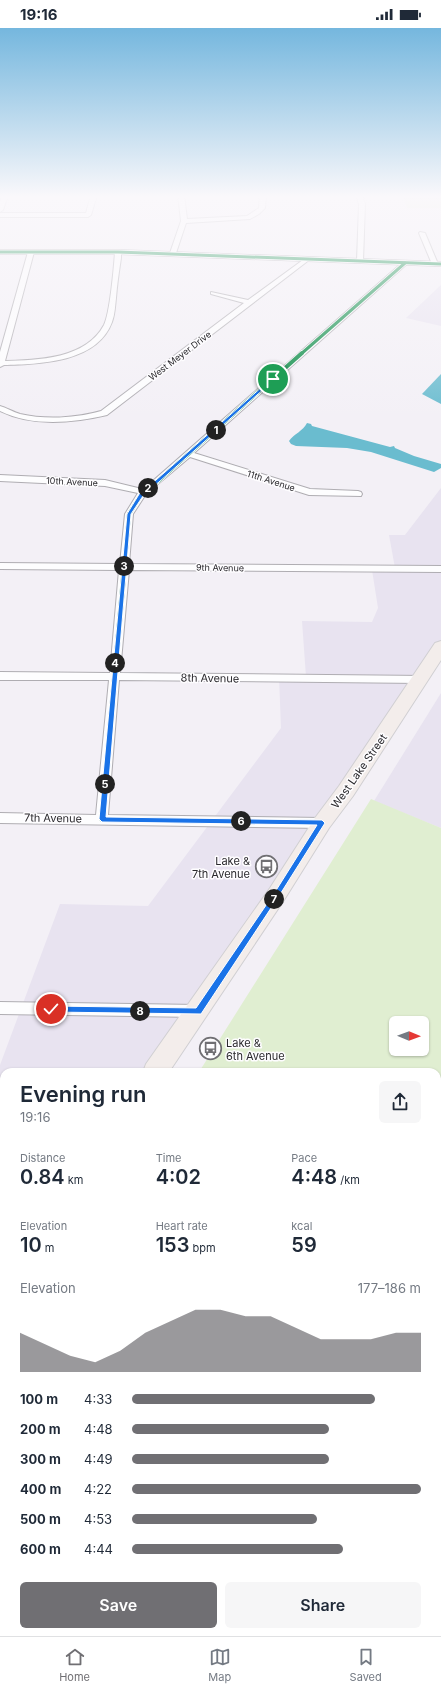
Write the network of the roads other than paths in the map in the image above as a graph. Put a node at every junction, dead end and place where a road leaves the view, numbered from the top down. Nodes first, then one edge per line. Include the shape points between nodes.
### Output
1 (26, 270) edge
2 (116, 270) edge
3 (293, 270) edge
4 (397, 270) edge
5 (213, 293) dead end
6 (250, 303) junction
7 (0, 364) edge
8 (0, 408) edge
9 (188, 454) junction
10 (0, 478) edge
11 (143, 492) junction
12 (358, 494) dead end
13 (0, 566) edge
14 (124, 566) junction
15 (441, 570) edge
16 (441, 647) edge
17 (0, 676) edge
18 (114, 676) junction
19 (421, 678) junction
20 (0, 818) edge
21 (102, 819) junction
22 (322, 823) junction
23 (0, 1008) edge
24 (198, 1011) junction
25 (158, 1068) edge

1 - 7 street
2 - 7 street via 109,319 98,338 83,349 46,360
3 - 6 street, West Meyer Drive
4 - 9 street
5 - 6 street
6 - 8 street, West Meyer Drive via 110,410 93,417 60,419 26,417 8,413
9 - 11 street
9 - 12 street, 11th Avenue via 299,490
10 - 11 street, 10th Avenue via 105,483
11 - 14 street via 129,514
13 - 14 street, 9th Avenue
14 - 15 street, 9th Avenue
14 - 18 street
16 - 19 main road, West Lake Street
17 - 18 street, 8th Avenue
18 - 19 street, 8th Avenue
18 - 21 street
19 - 22 main road, West Lake Street via 346,792
20 - 21 street, 7th Avenue
21 - 22 street, 7th Avenue
22 - 24 main road, West Lake Street
23 - 24 street
24 - 25 main road, West Lake Street

